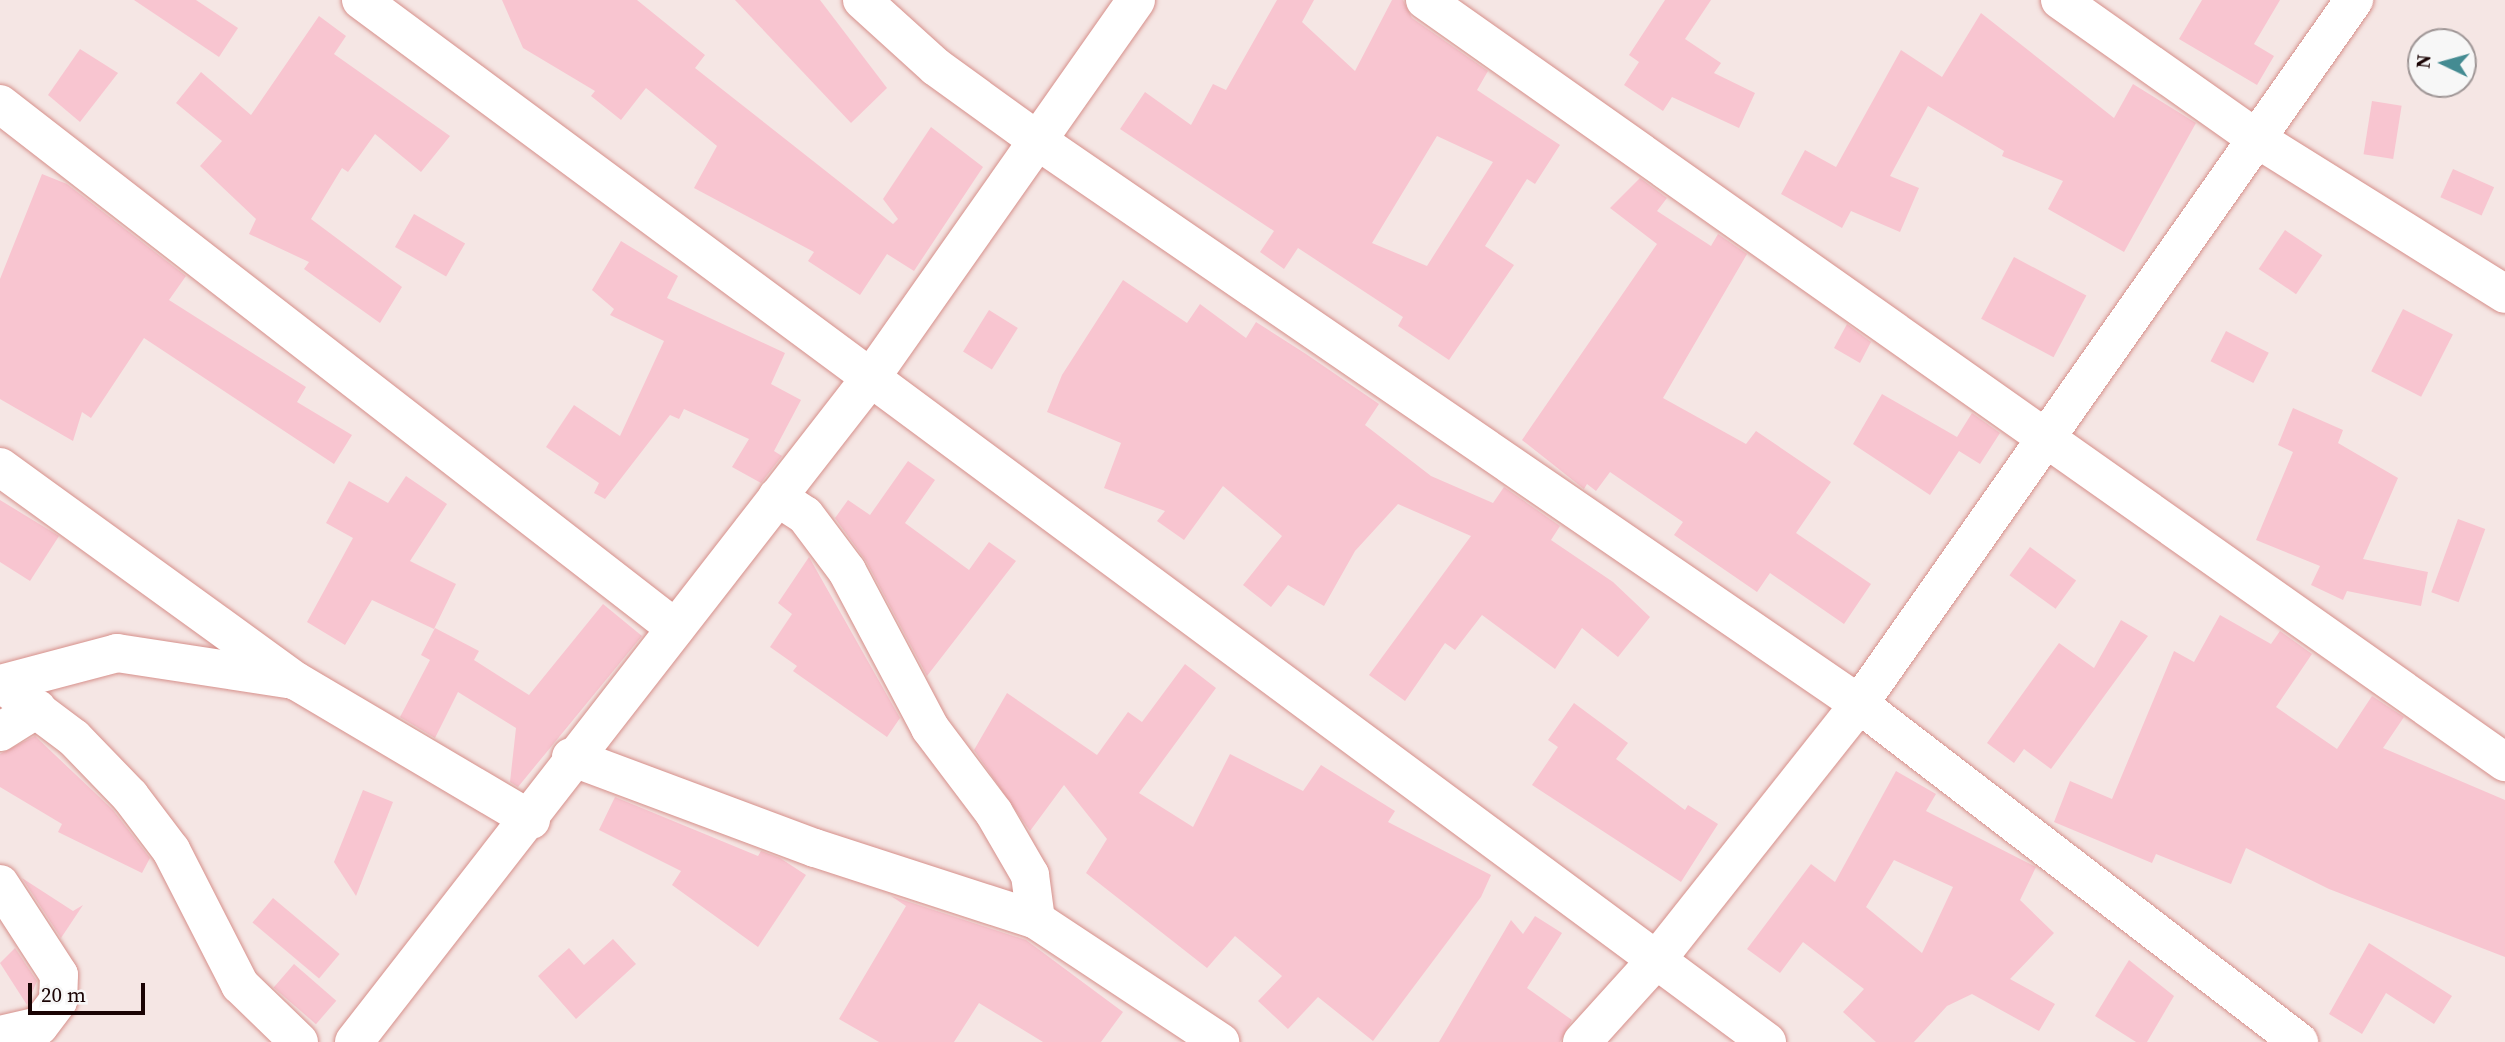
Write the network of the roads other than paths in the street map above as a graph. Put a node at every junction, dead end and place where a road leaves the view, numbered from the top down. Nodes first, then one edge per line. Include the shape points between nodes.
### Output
1 (361, 0) edge
2 (862, 0) edge
3 (1136, 0) edge
4 (1425, 0) edge
5 (2060, 0) edge
6 (2354, 0) edge
7 (0, 104) edge
8 (2254, 137) junction
9 (1041, 143) junction
10 (2505, 294) edge
11 (872, 376) junction
12 (2043, 435) junction
13 (0, 467) edge
14 (777, 497) junction
15 (675, 628) junction
16 (296, 681) junction
17 (1, 684) edge
18 (1859, 704) junction
19 (37, 709) junction
20 (0, 732) edge
21 (571, 757) junction
22 (2505, 762) edge
23 (531, 820) junction
24 (0, 884) edge
25 (1035, 920) junction
26 (1658, 958) junction
27 (0, 1035) edge
28 (299, 1042) edge
29 (354, 1042) edge
30 (1220, 1042) edge
31 (1582, 1042) edge
32 (1767, 1042) edge
33 (2299, 1042) edge

1 - 11 street
2 - 9 street via 936,67
3 - 9 street
4 - 12 street
5 - 8 street
6 - 8 street
7 - 15 street
8 - 10 street
8 - 12 street
9 - 11 street
9 - 18 street
11 - 14 street
11 - 26 street
12 - 18 street
12 - 22 street
13 - 16 street
14 - 15 street
14 - 25 street via 805,515 847,571 930,728 994,813 1030,875
15 - 21 street
16 - 17 street via 117,653
16 - 23 street
17 - 19 street
18 - 26 street
18 - 33 street
19 - 20 street
19 - 28 street via 130,796 171,850 240,985
21 - 23 street
21 - 25 street via 815,848
23 - 29 street
24 - 27 street via 59,975 58,1001 39,1026
25 - 30 street
26 - 31 street
26 - 32 street

